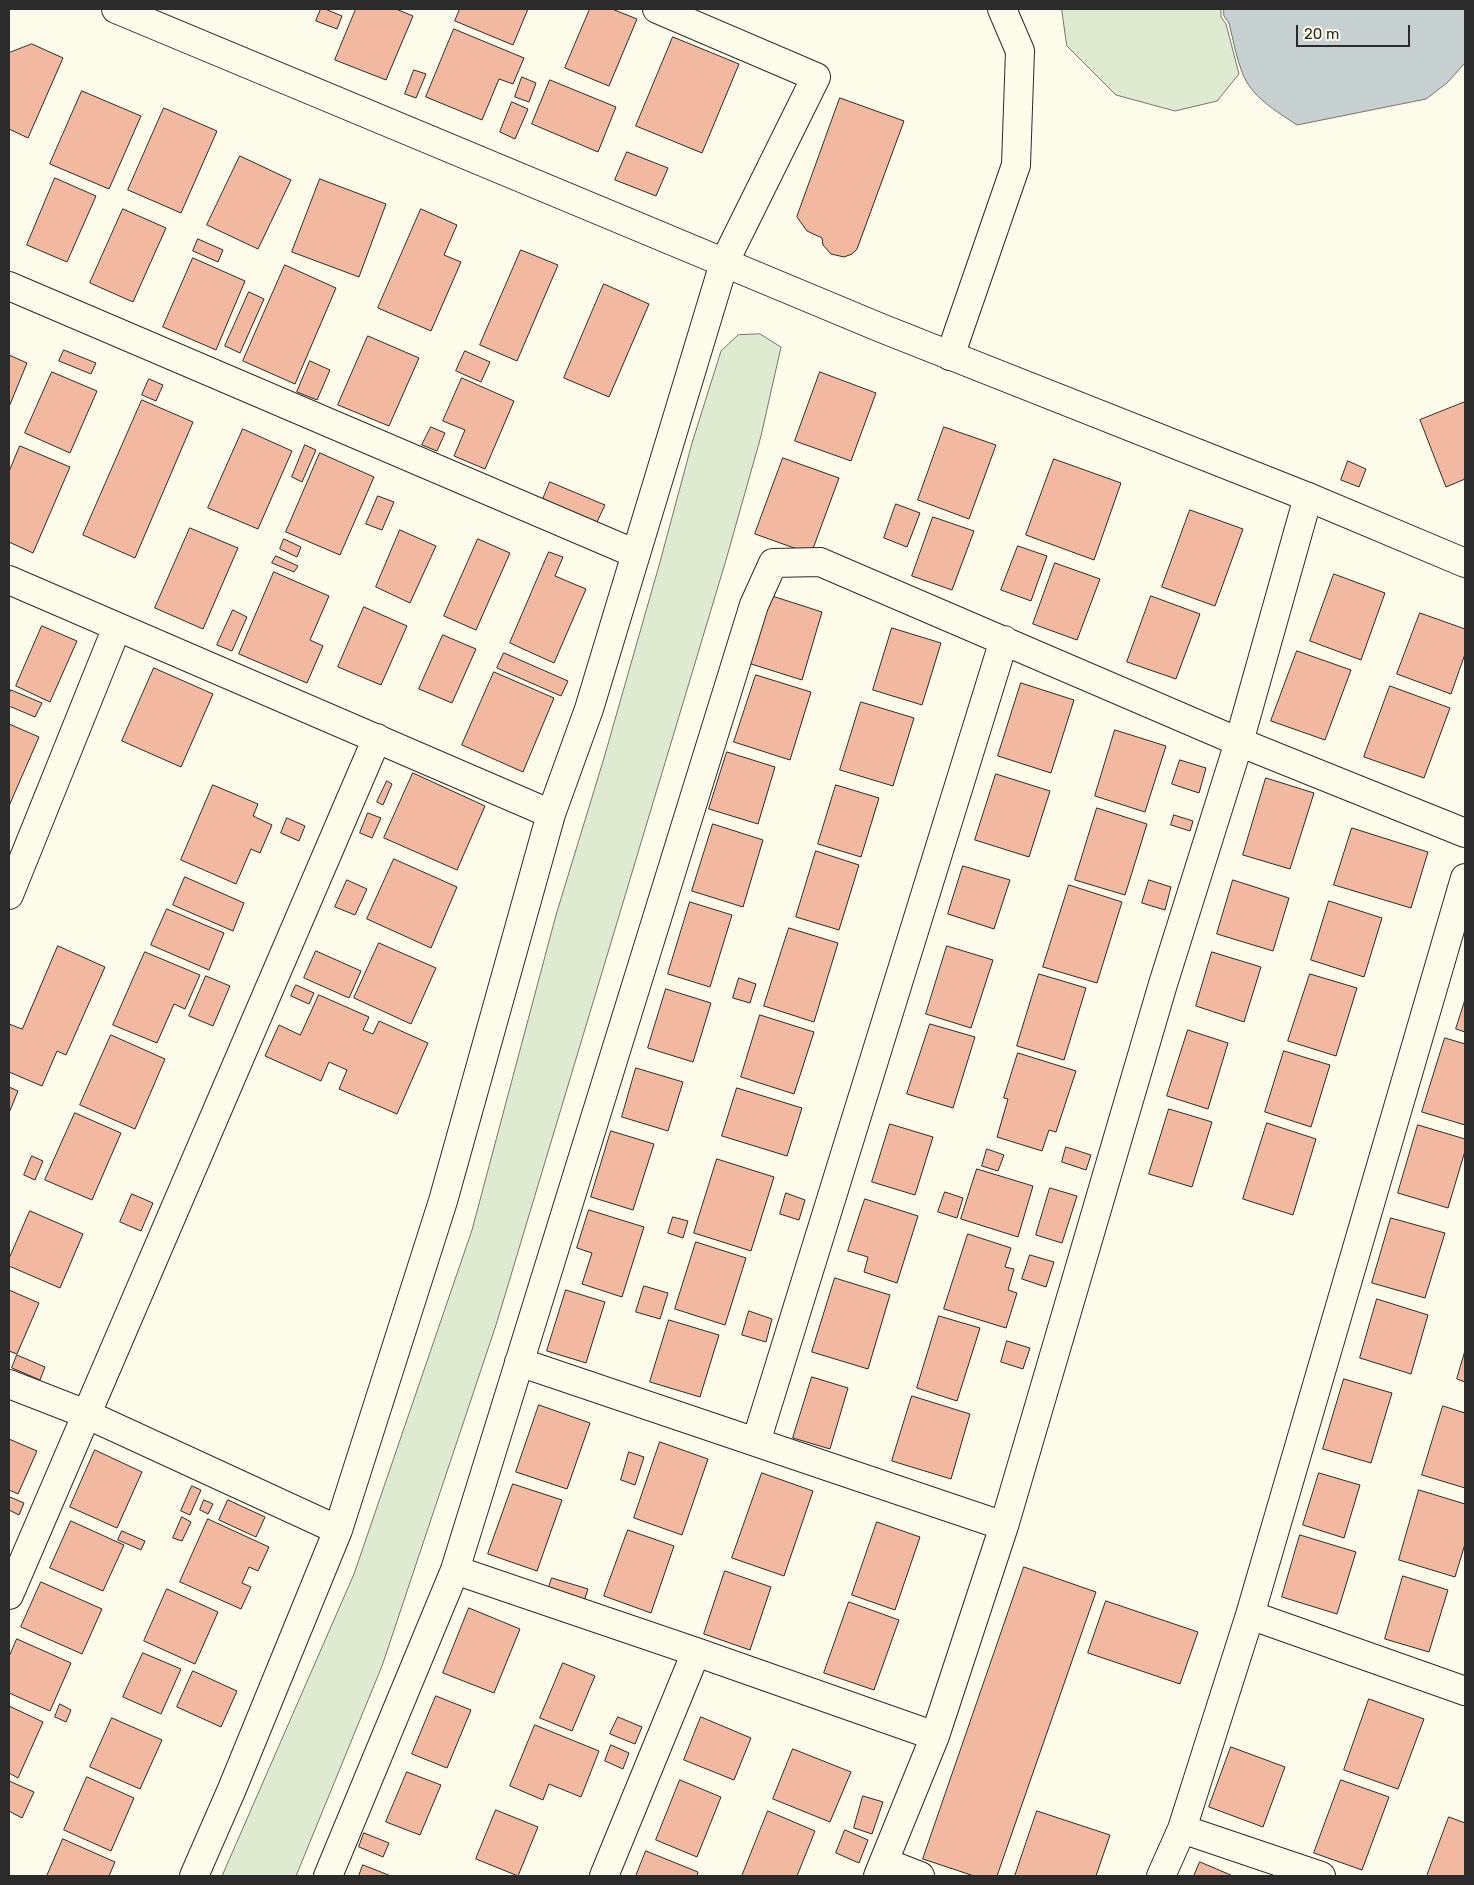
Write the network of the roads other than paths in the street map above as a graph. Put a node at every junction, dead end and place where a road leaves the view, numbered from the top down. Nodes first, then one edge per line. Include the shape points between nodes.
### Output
1 (116, 9) edge
2 (657, 9) edge
3 (1002, 9) edge
4 (724, 263) junction
5 (9, 286) edge
6 (950, 356) junction
7 (1308, 497) junction
8 (636, 554) junction
9 (1465, 563) edge
10 (9, 580) edge
11 (118, 627) junction
12 (1004, 640) junction
13 (377, 738) junction
14 (1238, 742) junction
15 (552, 814) junction
16 (1465, 833) edge
17 (17, 852) edge
18 (1465, 878) edge
19 (9, 895) edge
20 (519, 1362) junction
21 (9, 1384) edge
22 (86, 1414) junction
23 (756, 1442) junction
24 (1004, 1526) junction
25 (338, 1530) junction
26 (455, 1570) junction
27 (9, 1594) edge
28 (1250, 1615) junction
29 (696, 1652) junction
30 (1465, 1691) edge
31 (935, 1736) junction
32 (1182, 1829) junction
33 (881, 1869) edge
34 (194, 1876) edge
35 (328, 1876) edge
36 (604, 1876) edge
37 (920, 1876) edge
38 (1161, 1876) edge
39 (1321, 1876) edge

1 - 4 street
2 - 4 street via 816,77
3 - 6 street via 1020,51 1016,165
4 - 6 street
4 - 8 street
5 - 8 street
6 - 7 street
7 - 9 street
7 - 14 street
8 - 15 street via 589,709
10 - 11 street
11 - 13 street
11 - 17 street
12 - 14 street
12 - 20 street via 820,562 774,563 751,615
12 - 23 street
13 - 15 street
13 - 22 street
14 - 16 street
14 - 24 street via 1163,984
15 - 25 street via 444,1201
17 - 19 street
18 - 28 street
20 - 23 street
20 - 26 street
21 - 22 street
22 - 25 street
22 - 27 street
23 - 24 street
24 - 31 street
25 - 34 street
26 - 29 street
26 - 35 street
28 - 30 street
28 - 32 street
29 - 31 street
29 - 36 street
31 - 33 street
32 - 38 street
32 - 39 street
33 - 37 street

